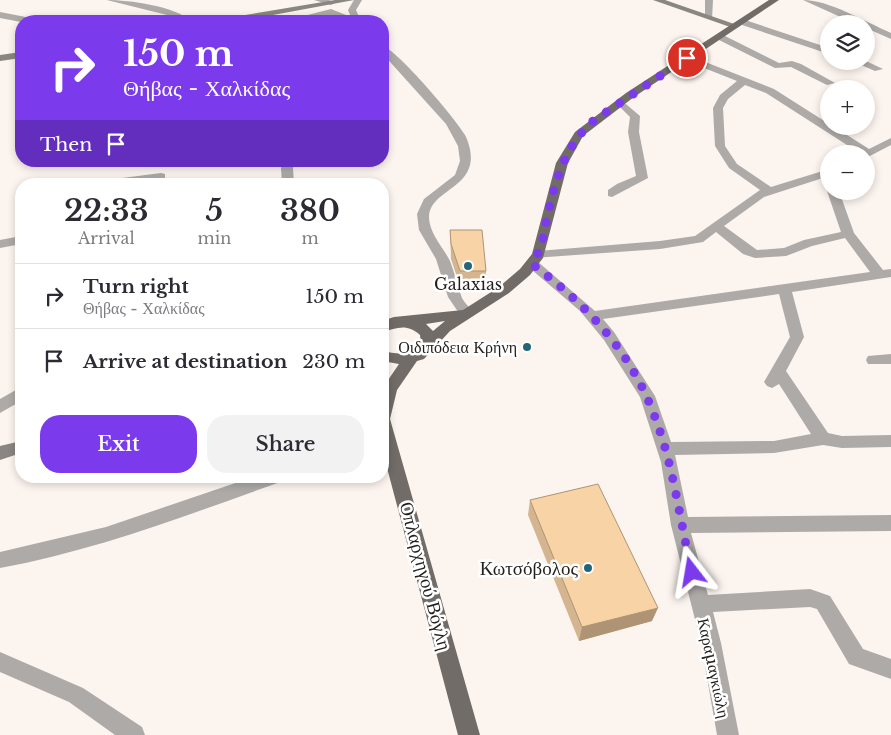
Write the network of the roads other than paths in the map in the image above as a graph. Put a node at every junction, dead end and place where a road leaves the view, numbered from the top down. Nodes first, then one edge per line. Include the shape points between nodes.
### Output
1 (111, 0) edge
2 (318, 0) edge
3 (350, 0) edge
4 (358, 0) edge
5 (657, 0) edge
6 (709, 0) edge
7 (775, 0) edge
8 (807, 0) edge
9 (331, 3) junction
10 (282, 12) junction
11 (172, 15) edge
12 (264, 15) edge
13 (284, 15) edge
14 (317, 15) edge
15 (339, 15) edge
16 (354, 15) edge
17 (843, 15) edge
18 (0, 16) edge
19 (708, 17) junction
20 (15, 18) edge
21 (739, 24) junction
22 (875, 29) edge
23 (891, 36) edge
24 (720, 37) junction
25 (820, 48) edge
26 (389, 55) edge
27 (15, 56) edge
28 (0, 58) edge
29 (687, 58) junction
30 (875, 68) edge
31 (878, 69) dead end
32 (824, 80) edge
33 (744, 81) junction
34 (620, 102) junction
35 (891, 140) edge
36 (853, 145) edge
37 (875, 149) edge
38 (820, 175) edge
39 (161, 176) edge
40 (816, 177) junction
41 (146, 178) edge
42 (820, 180) edge
43 (768, 190) junction
44 (612, 193) dead end
45 (836, 200) edge
46 (716, 226) junction
47 (848, 234) junction
48 (15, 241) edge
49 (0, 244) edge
50 (535, 259) junction
51 (886, 274) edge
52 (784, 287) junction
53 (466, 313) junction
54 (592, 316) junction
55 (410, 322) junction
56 (389, 324) edge
57 (428, 345) junction
58 (389, 358) edge
59 (411, 358) junction
60 (891, 359) edge
61 (874, 360) dead end
62 (389, 393) edge
63 (15, 398) edge
64 (0, 407) edge
65 (823, 439) junction
66 (891, 441) edge
67 (15, 449) edge
68 (665, 450) junction
69 (0, 453) edge
70 (389, 457) edge
71 (258, 483) edge
72 (891, 523) edge
73 (680, 525) junction
74 (0, 560) edge
75 (700, 604) junction
76 (0, 662) edge
77 (891, 669) edge
78 (134, 735) edge
79 (469, 735) edge
80 (728, 735) edge

1 - 11 street
2 - 9 street
3 - 9 street
4 - 16 street via 352,10
5 - 19 street
6 - 19 street
7 - 21 main road
8 - 17 street
9 - 10 street
10 - 12 street
10 - 13 street
14 - 15 street via 331,12
18 - 20 street
19 - 21 street
21 - 24 main road
21 - 25 street
22 - 23 street
24 - 29 main road
24 - 32 street via 778,66 792,64
26 - 53 street via 449,120 463,144 463,170 456,181 426,205 424,211 426,230 445,265 452,295
27 - 28 street
29 - 33 street
29 - 34 main road
30 - 31 street
33 - 36 street via 770,91
33 - 43 street via 724,97 718,108 720,146 733,166
34 - 44 street via 635,116 632,132 641,160 642,178
34 - 50 main road via 579,134 562,163
35 - 37 street
38 - 40 street
39 - 41 street
40 - 42 street
40 - 43 street
43 - 46 street
45 - 47 street
46 - 47 street via 755,254 786,252 808,243
46 - 50 street via 699,239 685,242
47 - 51 street
48 - 49 street
50 - 53 main road, Οπλαρχηγού Βόγλη via 504,290
50 - 54 street, Καραμαγκιώλη
51 - 52 street
52 - 54 street
52 - 65 street via 796,337 775,376
53 - 55 main road
53 - 57 main road, Οπλαρχηγού Βόγλη
54 - 68 street, Καραμαγκιώλη via 642,387
55 - 56 main road
55 - 57 main road via 427,333
57 - 59 main road, Οπλαρχηγού Βόγλη
58 - 59 main road
59 - 62 main road, Οπλαρχηγού Βόγλη
60 - 61 street
63 - 64 street
65 - 66 street
65 - 68 street via 774,447
67 - 69 street
68 - 73 street, Καραμαγκιώλη
70 - 79 main road, Οπλαρχηγού Βόγλη
71 - 74 street via 119,533
72 - 73 street
73 - 75 street, Καραμαγκιώλη
75 - 77 street via 810,598 823,602 856,657
75 - 80 street, Καραμαγκιώλη via 711,643
76 - 78 street via 76,695

